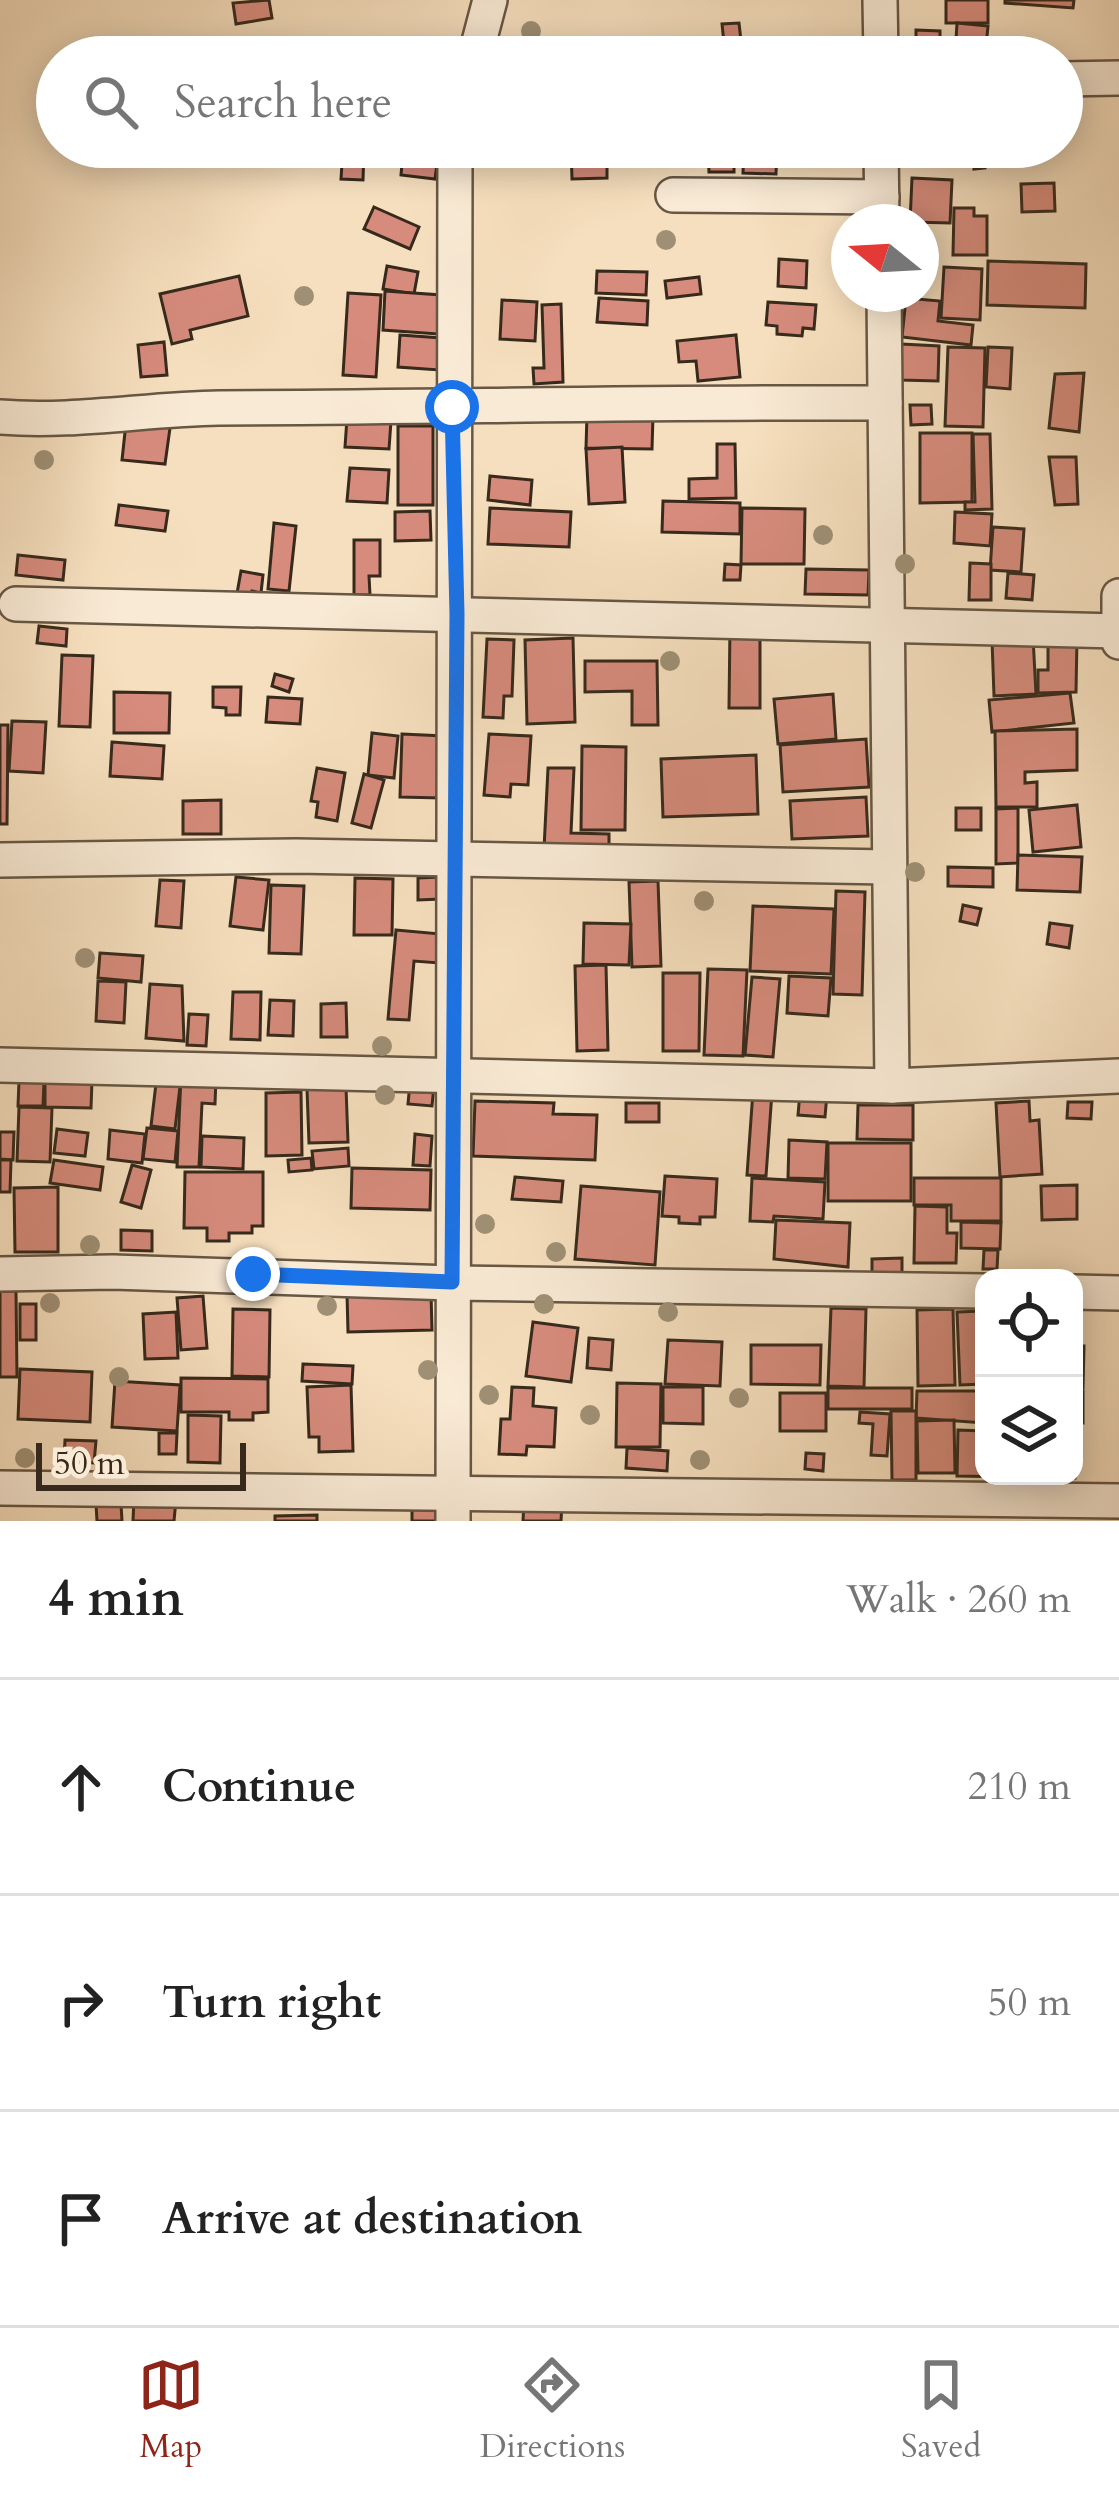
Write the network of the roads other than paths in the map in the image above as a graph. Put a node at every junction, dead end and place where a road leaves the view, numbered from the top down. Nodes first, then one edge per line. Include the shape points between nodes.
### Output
1 (490, 0) edge
2 (880, 0) edge
3 (481, 36) edge
4 (880, 36) edge
5 (1119, 78) edge
6 (1083, 79) edge
7 (455, 168) edge
8 (881, 168) edge
9 (673, 195) dead end
10 (882, 204) edge
11 (831, 206) edge
12 (884, 312) edge
13 (885, 404) junction
14 (452, 407) junction
15 (0, 417) edge
16 (1119, 596) edge
17 (16, 604) dead end
18 (457, 614) junction
19 (886, 625) junction
20 (1119, 631) edge
21 (1119, 642) edge
22 (453, 858) junction
23 (0, 860) edge
24 (888, 867) junction
25 (0, 1066) edge
26 (453, 1076) junction
27 (1119, 1076) edge
28 (892, 1086) junction
29 (0, 1274) edge
30 (452, 1282) junction
31 (975, 1291) edge
32 (1083, 1292) edge
33 (1119, 1293) edge
34 (0, 1488) edge
35 (1119, 1501) edge
36 (452, 1507) edge

1 - 3 street
2 - 4 street
5 - 6 street
7 - 14 street
8 - 10 street
9 - 11 street
12 - 13 street
13 - 14 street
13 - 19 street
14 - 15 street
14 - 18 street
16 - 20 street
17 - 18 street
18 - 19 street
18 - 22 street
19 - 20 street
19 - 24 street
20 - 21 street
22 - 23 street
22 - 24 street
22 - 26 street
24 - 28 street
25 - 26 street
26 - 28 street
26 - 30 street
27 - 28 street
29 - 30 street
30 - 31 street
30 - 36 street
32 - 33 street
34 - 36 street
35 - 36 street

